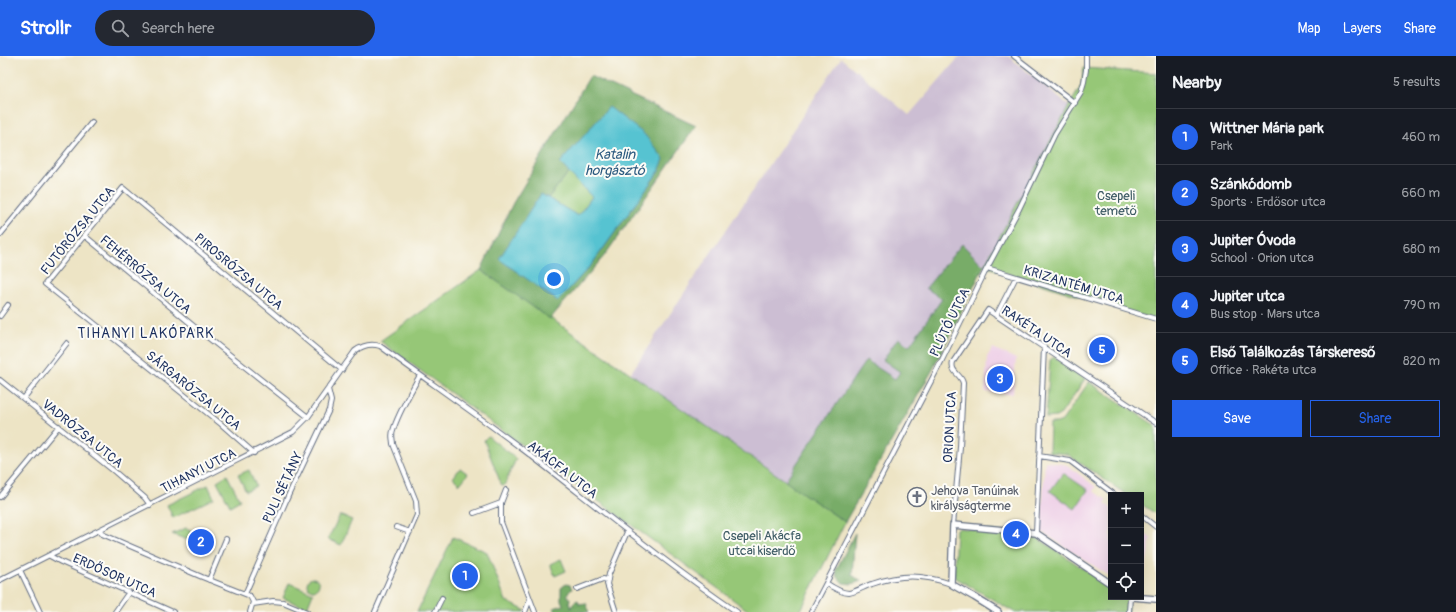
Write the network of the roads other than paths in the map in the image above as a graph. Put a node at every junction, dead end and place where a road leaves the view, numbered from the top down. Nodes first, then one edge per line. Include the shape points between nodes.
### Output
1 (1014, 56) edge
2 (1086, 56) edge
3 (1075, 103) junction
4 (92, 122) dead end
5 (123, 188) joint
6 (0, 235) edge
7 (85, 236) junction
8 (987, 268) junction
9 (1016, 277) junction
10 (45, 284) joint
11 (8, 305) dead end
12 (988, 310) joint
13 (0, 316) edge
14 (996, 316) junction
15 (1156, 319) edge
16 (67, 343) dead end
17 (375, 344) joint
18 (1044, 347) junction
19 (342, 370) junction
20 (420, 375) junction
21 (0, 380) edge
22 (328, 389) junction
23 (24, 398) junction
24 (308, 417) junction
25 (1156, 423) edge
26 (59, 426) junction
27 (254, 453) junction
28 (1039, 456) junction
29 (506, 490) dead end
30 (1111, 492) edge
31 (0, 497) edge
32 (501, 503) junction
33 (150, 505) junction
34 (474, 513) dead end
35 (1144, 517) edge
36 (953, 525) junction
37 (396, 527) dead end
38 (1156, 527) edge
39 (100, 530) junction
40 (410, 532) junction
41 (627, 532) junction
42 (1036, 533) junction
43 (226, 539) dead end
44 (50, 556) junction
45 (20, 570) junction
46 (0, 580) edge
47 (209, 580) junction
48 (608, 580) junction
49 (1108, 582) edge
50 (826, 583) junction
51 (951, 584) junction
52 (577, 590) dead end
53 (129, 592) junction
54 (245, 594) junction
55 (442, 598) dead end
56 (1144, 598) edge
57 (530, 599) junction
58 (1154, 599) edge
59 (1130, 600) edge
60 (253, 604) junction
61 (40, 612) edge
62 (115, 612) edge
63 (173, 612) edge
64 (250, 612) edge
65 (307, 612) edge
66 (375, 612) edge
67 (435, 612) edge
68 (525, 612) edge
69 (535, 612) edge
70 (616, 612) edge
71 (737, 612) edge
72 (811, 612) edge
73 (998, 612) edge
74 (1129, 612) edge

1 - 3 street
2 - 3 street, PLÚTÓ UTCA via 1084,82
3 - 8 street, PLÚTÓ UTCA via 1055,134
4 - 6 street
5 - 7 street, FUTÓRÓZSA UTCA
5 - 19 street, PIROSRÓZSA UTCA
7 - 10 street, FUTÓRÓZSA UTCA
7 - 24 street, FEHÉRRÓZSA UTCA
8 - 9 street, KRIZANTÉM UTCA
8 - 50 street, PLÚTÓ UTCA
9 - 14 street
9 - 15 street, KRIZANTÉM UTCA
10 - 27 street, SÁRGARÓZSA UTCA
11 - 13 street
12 - 14 street, RAKÉTA UTCA
12 - 36 street, ORION UTCA via 952,366 963,383
14 - 18 street, RAKÉTA UTCA
16 - 23 street
17 - 19 street, TIHANYI UTCA via 359,348
17 - 20 street, AKÁCFA UTCA
18 - 25 street, RAKÉTA UTCA
18 - 28 street
19 - 22 street, TIHANYI UTCA
20 - 40 street via 392,431 393,444 416,501 417,515
20 - 41 street, AKÁCFA UTCA via 525,451
21 - 23 street, VADRÓZSA UTCA
22 - 24 street, TIHANYI UTCA
22 - 54 street, PULI SÉTÁNY via 331,401 329,410
23 - 26 street, VADRÓZSA UTCA
24 - 27 street, TIHANYI UTCA via 294,432
26 - 31 street
26 - 33 street, VADRÓZSA UTCA via 145,498
27 - 33 street, TIHANYI UTCA
28 - 30 street via 1070,461
28 - 42 street
29 - 32 street
32 - 34 street
32 - 57 street via 501,522
33 - 39 street, TIHANYI UTCA
35 - 38 street
36 - 42 street
36 - 51 street, ORION UTCA
37 - 40 street
39 - 44 street, TIHANYI UTCA
39 - 47 street via 102,534
40 - 66 street
41 - 48 street
41 - 71 street, AKÁCFA UTCA
42 - 49 street
43 - 47 street
44 - 45 street, TIHANYI UTCA
44 - 53 street, ERDŐSOR UTCA
45 - 46 street, TIHANYI UTCA
45 - 61 street
47 - 54 street
48 - 52 street via 603,579
48 - 70 street via 608,589
50 - 51 street via 848,593 904,576 923,576
50 - 72 street, PLÚTÓ UTCA
51 - 73 street
53 - 62 street
53 - 63 street, ERDŐSOR UTCA
54 - 60 street via 252,599
55 - 67 street
56 - 58 street
57 - 68 street
57 - 69 street
59 - 74 street
60 - 64 street
60 - 65 street via 283,602

